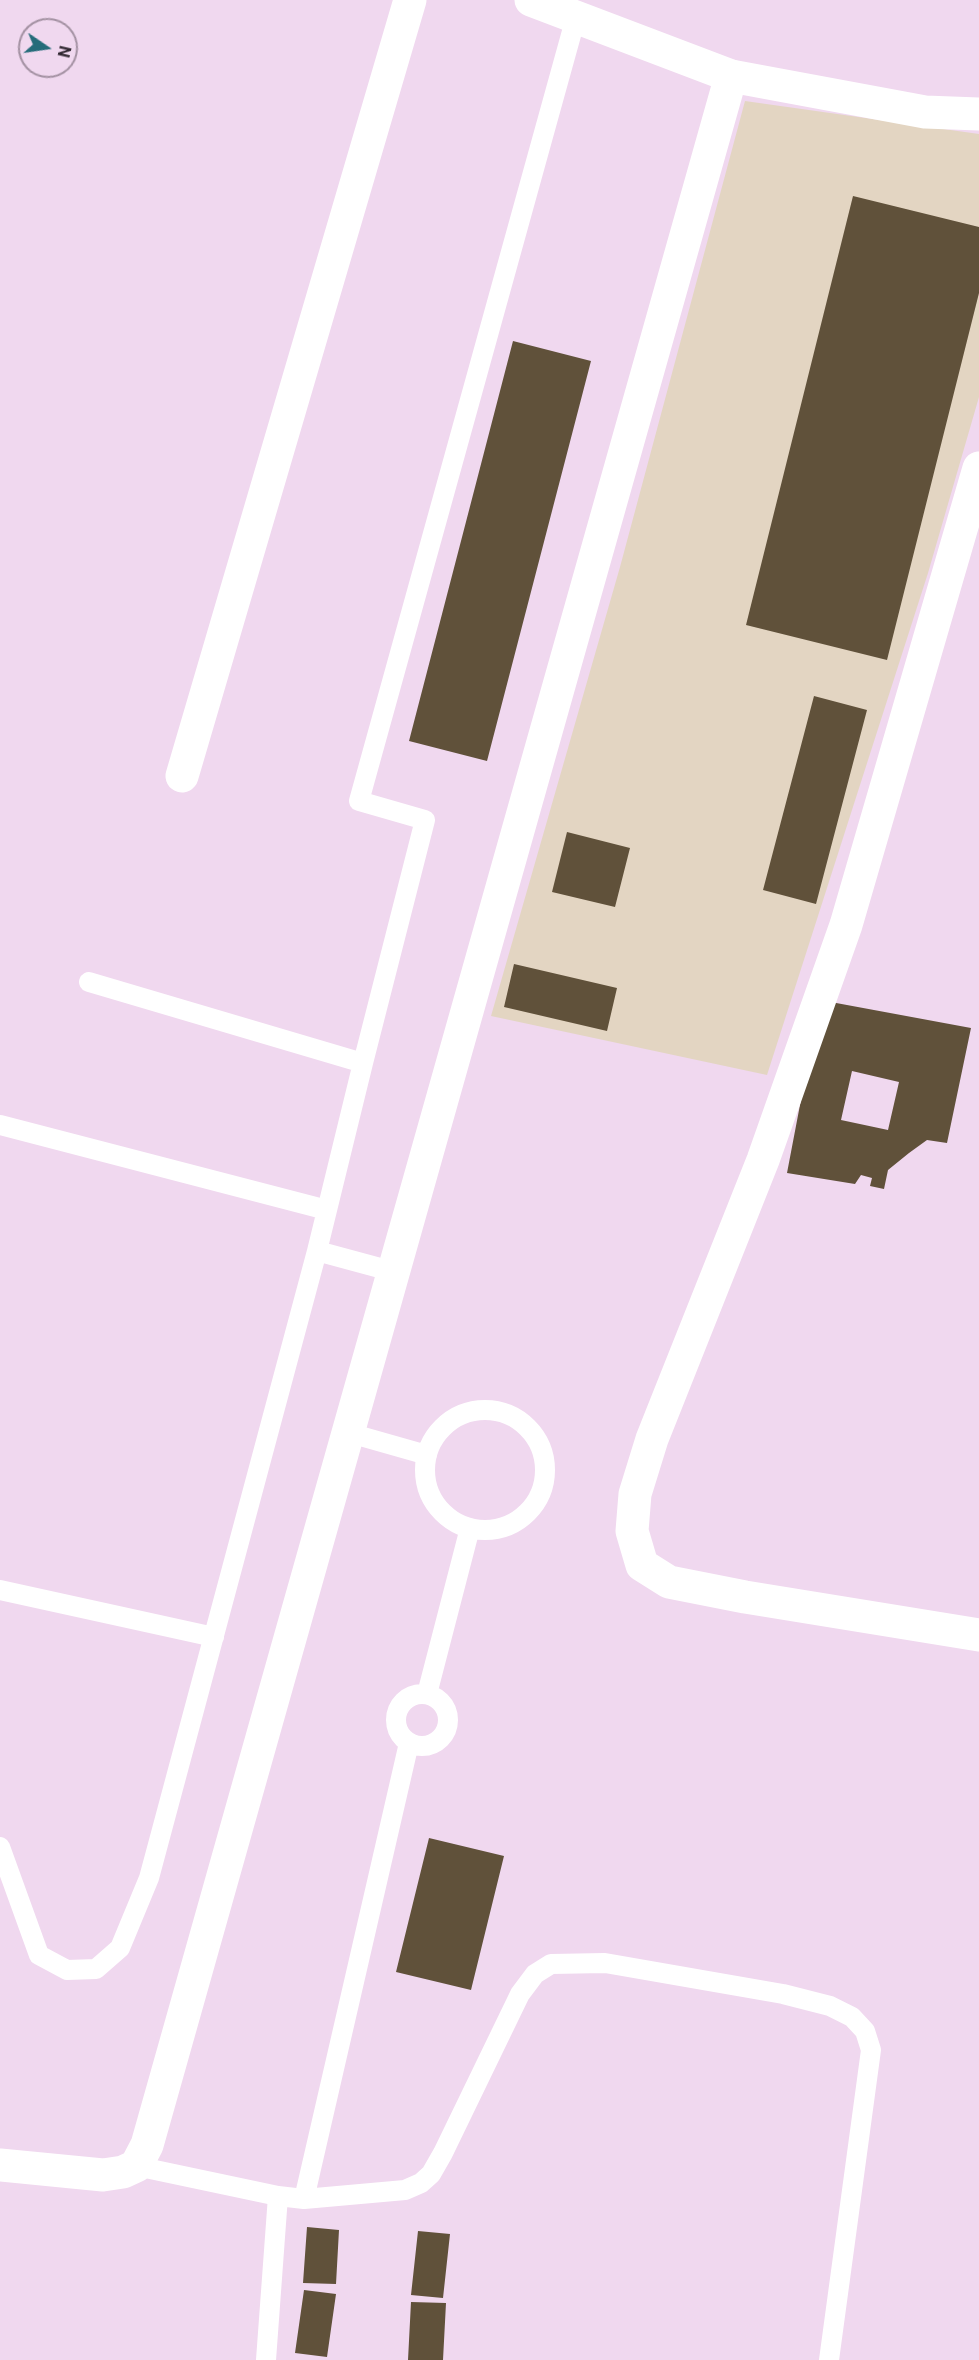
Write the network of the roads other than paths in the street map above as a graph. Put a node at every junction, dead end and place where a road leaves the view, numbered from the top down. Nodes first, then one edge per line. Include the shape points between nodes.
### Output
1 (410, 0) edge
2 (531, 0) edge
3 (576, 17) junction
4 (731, 76) junction
5 (979, 114) edge
6 (979, 468) edge
7 (182, 776) dead end
8 (89, 982) dead end
9 (363, 1063) junction
10 (0, 1125) edge
11 (327, 1210) junction
12 (317, 1251) junction
13 (391, 1271) junction
14 (346, 1432) junction
15 (427, 1455) junction
16 (470, 1528) junction
17 (0, 1590) edge
18 (979, 1635) edge
19 (214, 1636) junction
20 (427, 1694) junction
21 (409, 1743) junction
22 (0, 1847) edge
23 (0, 2165) edge
24 (136, 2166) junction
25 (278, 2196) junction
26 (304, 2199) junction
27 (267, 2360) edge
28 (830, 2360) edge

1 - 7 street
2 - 3 street
3 - 4 street
3 - 9 lane via 359,801 425,820
4 - 5 street via 926,112
4 - 13 street
6 - 18 street via 846,925 763,1160 652,1439 635,1494 632,1530 642,1565 669,1582
8 - 9 lane
9 - 11 lane
10 - 11 lane
11 - 12 lane
12 - 13 lane
12 - 19 lane
13 - 14 street
14 - 15 lane
14 - 24 street via 168,2072 147,2145
15 - 16 lane via 425,1474 429,1492 453,1521
15 - 16 lane via 440,1431 463,1414 499,1411 516,1418 531,1431 545,1465 536,1501 523,1516 507,1525
16 - 20 lane
17 - 19 lane
19 - 22 lane via 149,1878 120,1948 96,1969 67,1970 39,1955
20 - 21 lane via 408,1698 399,1708 397,1728
20 - 21 lane via 439,1700 447,1712 445,1732 429,1746
21 - 26 lane
23 - 24 street via 103,2175
24 - 25 lane
25 - 26 lane
25 - 27 lane
26 - 28 lane via 405,2190 431,2174 520,1994 535,1974 551,1964 605,1962 830,2006 852,2017 864,2031 870,2050

